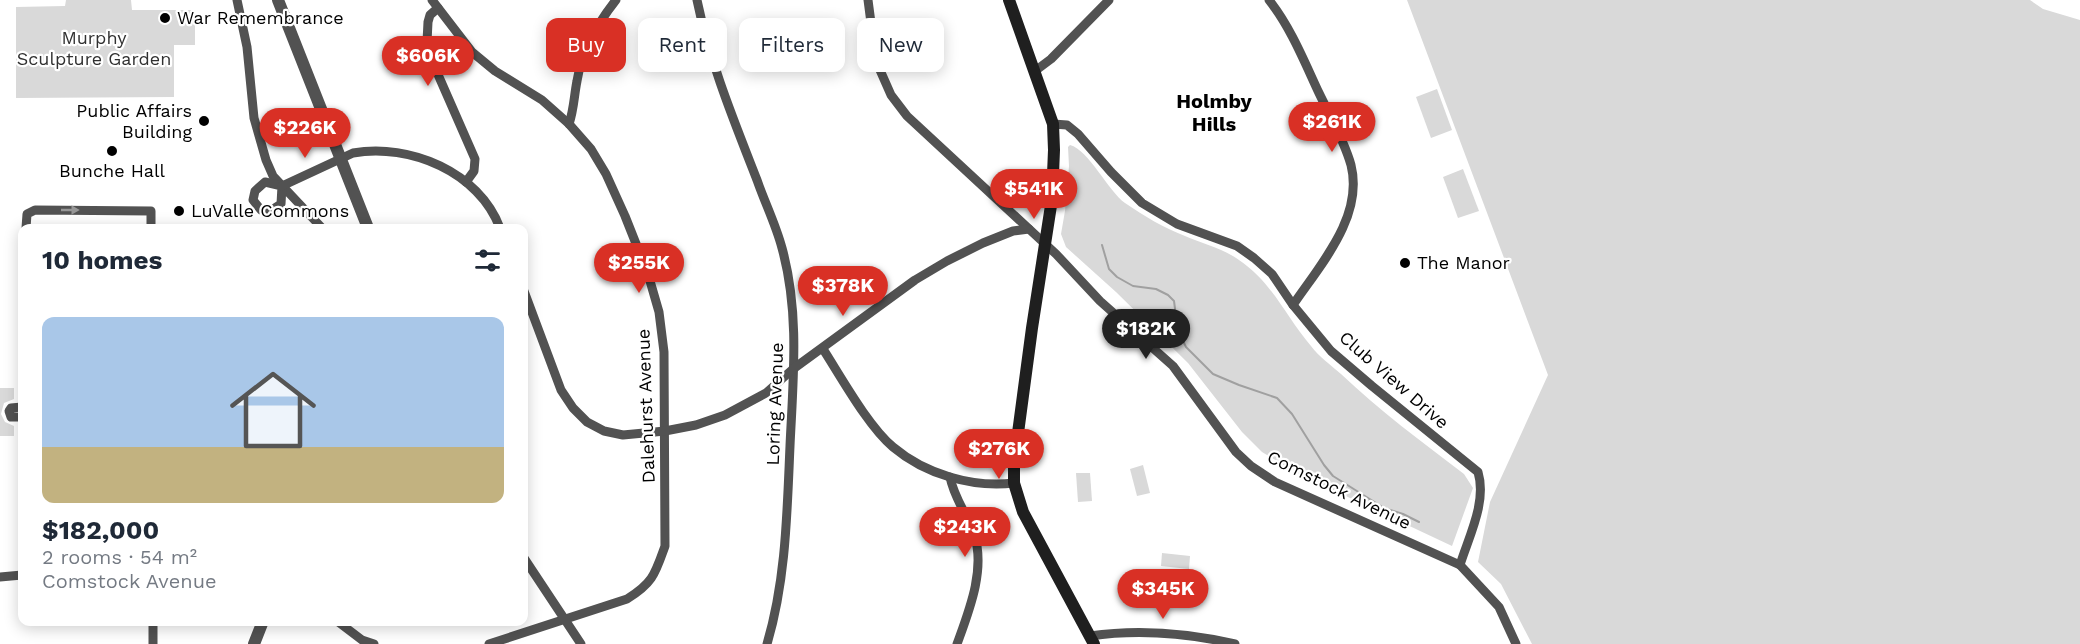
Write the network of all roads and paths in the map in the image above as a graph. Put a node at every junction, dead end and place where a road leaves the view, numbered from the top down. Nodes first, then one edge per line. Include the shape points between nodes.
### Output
1 (237, 0) edge
2 (278, 0) edge
3 (616, 0) edge
4 (697, 0) edge
5 (868, 0) edge
6 (1009, 0) edge
7 (1109, 0) edge
8 (1269, 0) edge
9 (435, 4) edge
10 (1035, 71) junction
11 (569, 124) junction
12 (1053, 124) junction
13 (341, 159) junction
14 (466, 182) junction
15 (282, 186) junction
16 (26, 224) edge
17 (151, 224) edge
18 (318, 224) edge
19 (366, 224) edge
20 (498, 224) edge
21 (1029, 229) junction
22 (1045, 245) junction
23 (528, 302) edge
24 (1293, 305) junction
25 (823, 349) junction
26 (794, 369) junction
27 (18, 407) edge
28 (18, 417) edge
29 (665, 431) junction
30 (950, 477) junction
31 (1014, 483) junction
32 (528, 564) edge
33 (1460, 565) junction
34 (18, 575) edge
35 (0, 576) edge
36 (564, 620) junction
37 (153, 626) edge
38 (261, 626) edge
39 (344, 626) edge
40 (1092, 640) edge
41 (153, 644) edge
42 (254, 644) edge
43 (374, 644) edge
44 (489, 644) edge
45 (581, 644) edge
46 (767, 644) edge
47 (957, 644) edge
48 (1235, 644) edge
49 (1516, 644) edge

1 - 15 street via 247,47 254,118 271,172
2 - 13 street
3 - 11 street via 598,25 581,61
4 - 26 street, Loring Avenue via 716,74 782,246 794,309
5 - 21 street, Comstock Avenue via 876,61 891,95 907,116
6 - 10 main road
7 - 10 street
8 - 24 street via 1291,33 1331,118 1353,180 1345,224
9 - 11 street, Dalehurst Avenue via 472,52 542,100
9 - 14 street via 428,22 427,42 475,159 474,171
10 - 12 main road
11 - 29 street, Dalehurst Avenue via 606,174 648,274 659,312 664,352
12 - 22 main road via 1054,172
12 - 24 street, Club View Drive via 1067,125 1078,134 1142,204 1176,224 1238,246 1254,258 1272,274
13 - 14 street via 363,152 405,155 426,160
13 - 15 street
13 - 19 street
14 - 20 street
15 - 18 street
16 -> 17 street via 27,214 35,210 151,210
21 - 22 street, Comstock Avenue
21 - 25 street via 1000,236 947,261 915,280
22 - 31 main road
22 - 33 street, Comstock Avenue via 1173,366 1236,452 1251,466 1275,482
23 - 29 street via 561,390 586,422 623,435
24 - 33 street, Club View Drive via 1331,351 1478,472 1480,500
25 - 26 street
25 - 30 street via 892,446 918,464
26 - 29 street via 766,393 725,415
26 - 46 street, Loring Avenue via 782,577
27 - 28 street via 9,411 11,417
29 - 36 street, Dalehurst Avenue via 665,546 657,571 645,588 627,599
30 - 31 street via 998,485
30 - 47 street via 973,531 978,559
31 - 40 main road via 1023,512
32 - 36 street
33 - 49 street, Comstock Avenue via 1500,607
34 - 35 street
36 - 44 street, Dalehurst Avenue
36 - 45 street
37 - 41 street
38 - 42 street
39 - 43 street
40 - 48 street via 1119,632 1172,634

